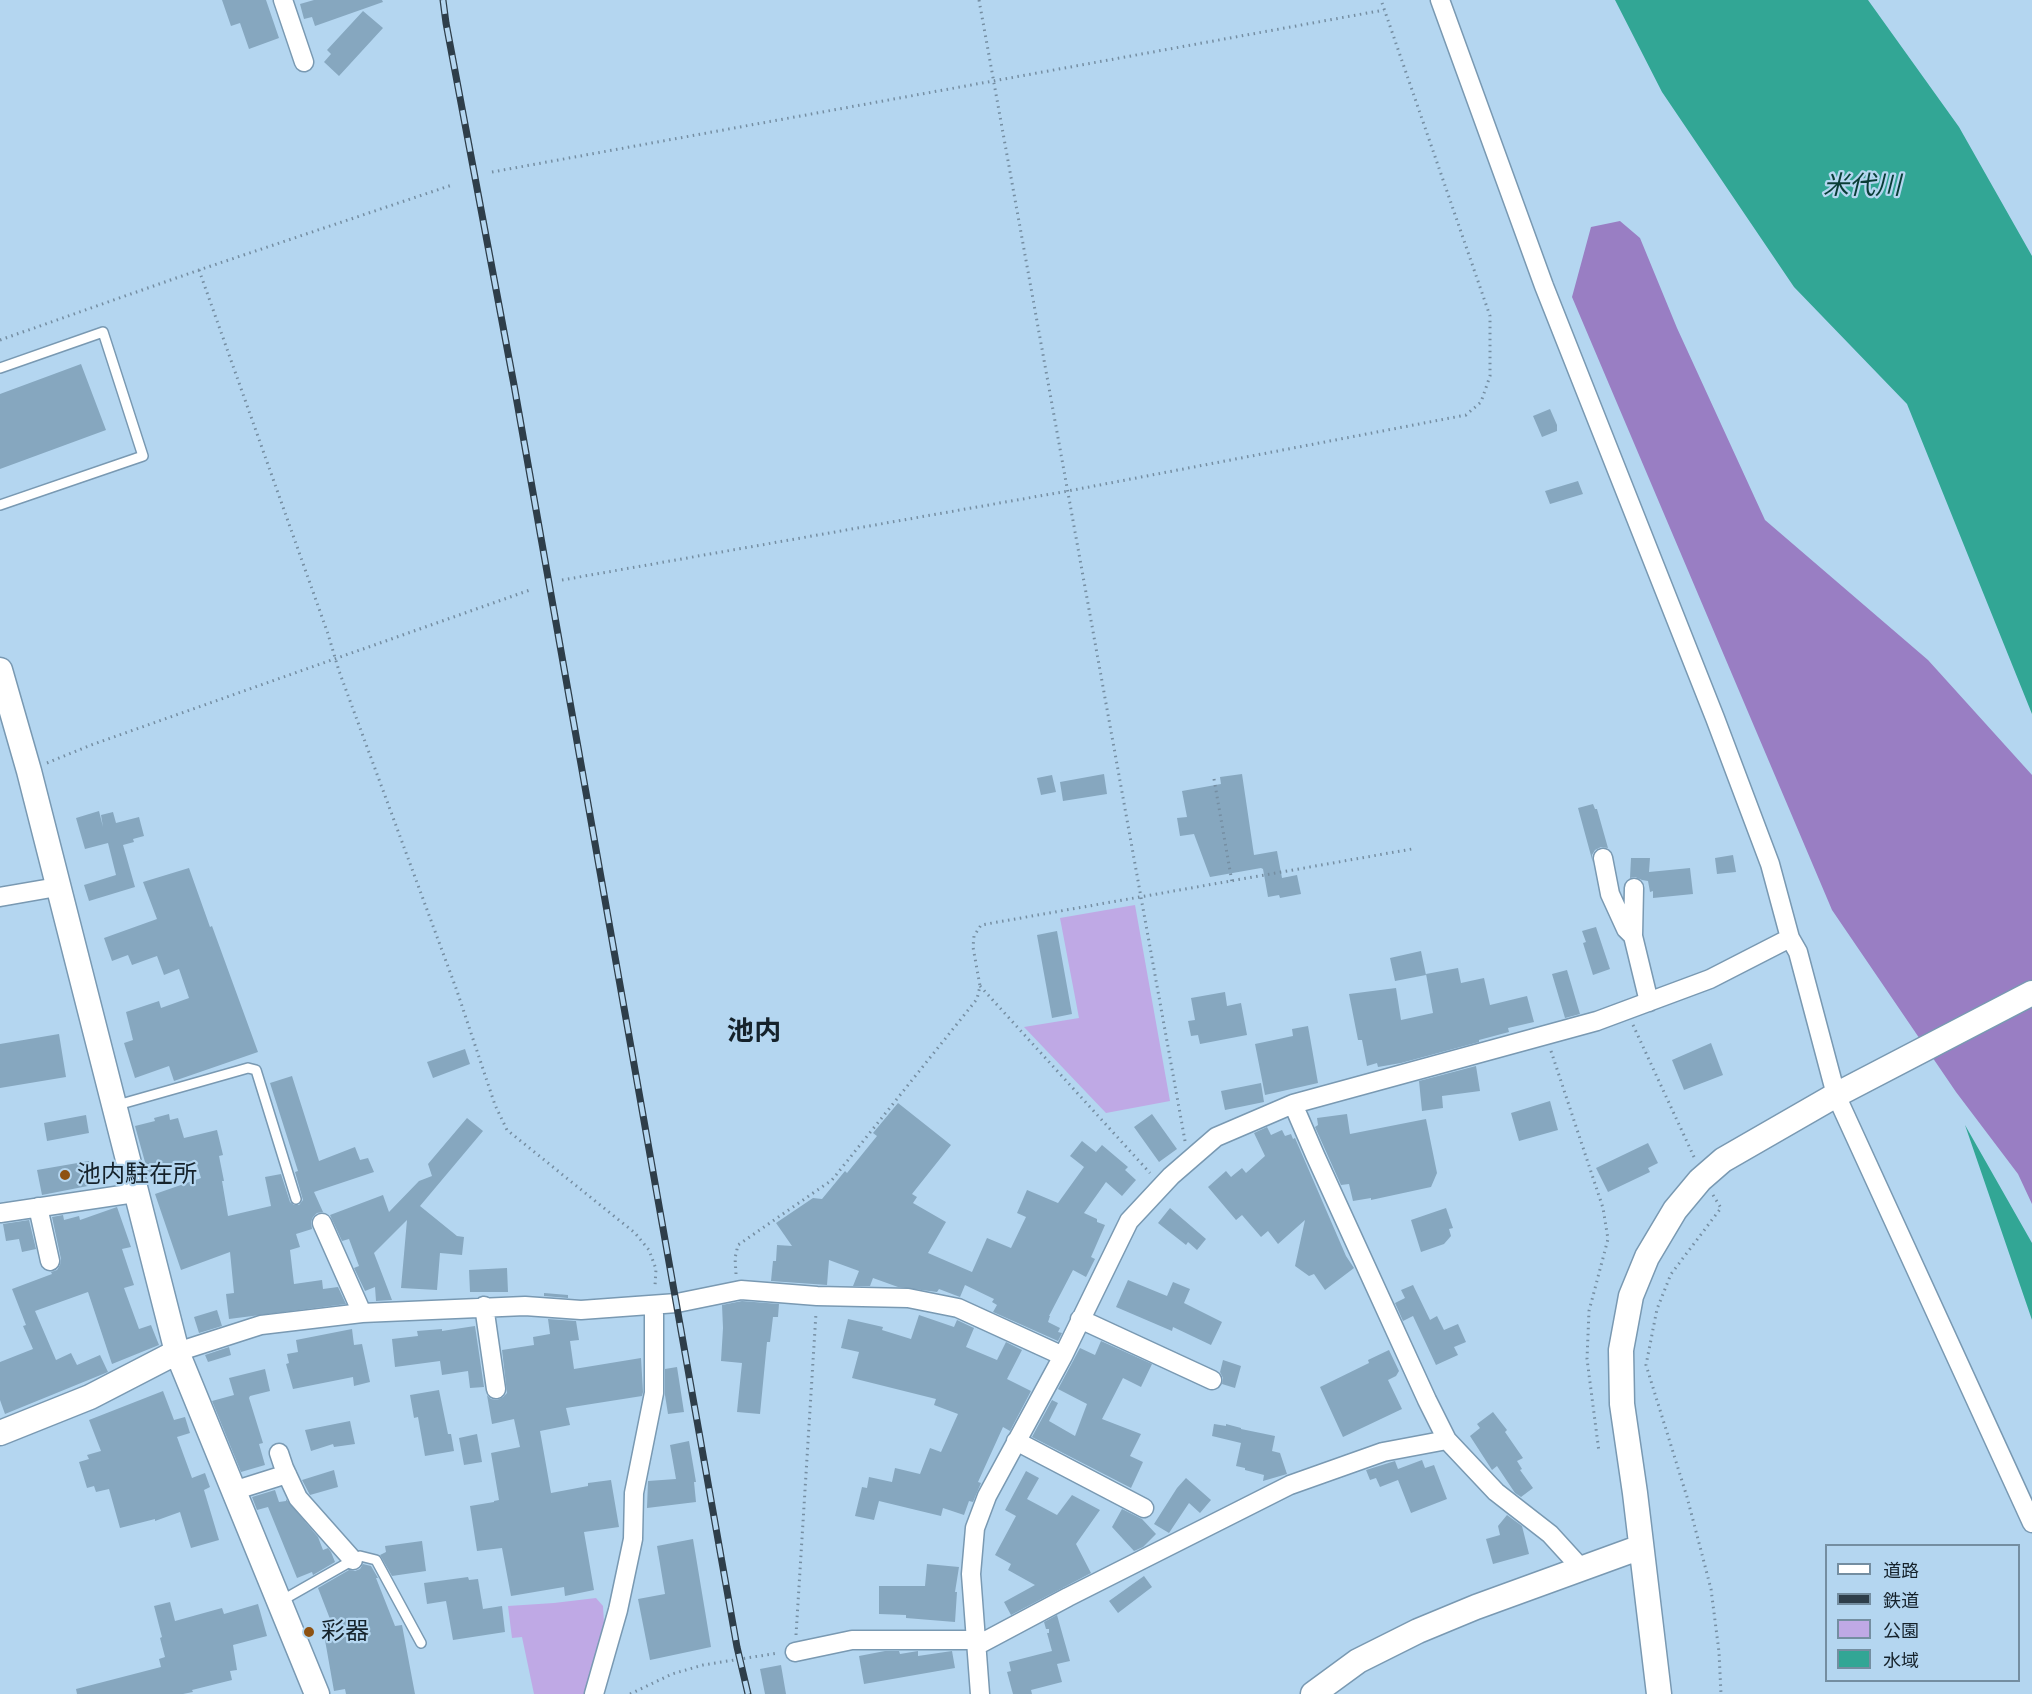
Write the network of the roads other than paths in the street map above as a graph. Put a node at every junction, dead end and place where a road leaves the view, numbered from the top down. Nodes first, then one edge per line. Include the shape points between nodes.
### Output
1 (283, 0) edge
2 (1440, 0) edge
3 (304, 62) dead end
4 (0, 368) edge
5 (0, 505) edge
6 (0, 670) edge
7 (1603, 858) dead end
8 (57, 887) junction
9 (1634, 888) dead end
10 (0, 897) edge
11 (1633, 936) junction
12 (1790, 939) junction
13 (2032, 993) edge
14 (1649, 1002) junction
15 (1836, 1095) junction
16 (1293, 1104) junction
17 (113, 1106) junction
18 (135, 1193) junction
19 (297, 1199) dead end
20 (38, 1207) junction
21 (0, 1213) edge
22 (322, 1223) dead end
23 (50, 1261) dead end
24 (654, 1305) junction
25 (484, 1306) junction
26 (362, 1313) junction
27 (1080, 1319) junction
28 (177, 1352) junction
29 (1063, 1356) junction
30 (1212, 1380) dead end
31 (496, 1389) dead end
32 (0, 1433) edge
33 (1448, 1440) junction
34 (1016, 1442) junction
35 (279, 1454) dead end
36 (287, 1474) junction
37 (233, 1491) junction
38 (1144, 1508) dead end
39 (2032, 1523) edge
40 (1641, 1547) junction
41 (353, 1560) junction
42 (1581, 1568) junction
43 (279, 1603) junction
44 (421, 1643) dead end
45 (976, 1643) junction
46 (795, 1652) road end
47 (317, 1694) edge
48 (594, 1694) edge
49 (980, 1694) edge
50 (1313, 1694) edge
51 (1659, 1694) edge

1 - 3 street
2 - 12 street via 1544,286 1766,854
4 - 5 lane via 103,332 143,456
6 - 8 street
7 - 11 street via 1610,894
8 - 10 street
8 - 17 street
9 - 11 street
11 - 14 street
12 - 14 street via 1710,979
12 - 15 street via 1798,952
13 - 15 street
14 - 16 street via 1546,1036
15 - 39 street
15 - 40 street via 1723,1160 1675,1209 1647,1257 1631,1296 1621,1350 1622,1404
16 - 27 street via 1216,1137 1161,1186 1129,1221
16 - 33 street
17 - 18 street
17 - 19 lane via 248,1068 256,1070
18 - 20 street
18 - 28 street
20 - 21 street
20 - 23 street
22 - 26 street
24 - 25 street via 581,1310
24 - 29 street via 741,1290 908,1298 958,1308
24 - 48 street via 654,1393 634,1493 633,1539
25 - 26 street
25 - 31 street
26 - 28 street via 261,1325
27 - 29 street
27 - 30 street
28 - 32 street via 90,1397
28 - 37 street
29 - 34 street
33 - 42 street via 1496,1492 1550,1534
33 - 45 street via 1383,1452 1290,1485
34 - 38 street
34 - 45 street via 975,1528 971,1574
35 - 36 street
36 - 37 street
36 - 41 street via 298,1498
37 - 43 street
40 - 42 street
40 - 51 street
41 - 43 lane
41 - 44 lane via 360,1556 376,1560
42 - 50 street via 1418,1631 1358,1661
43 - 47 street
45 - 46 street via 852,1640
45 - 49 street

